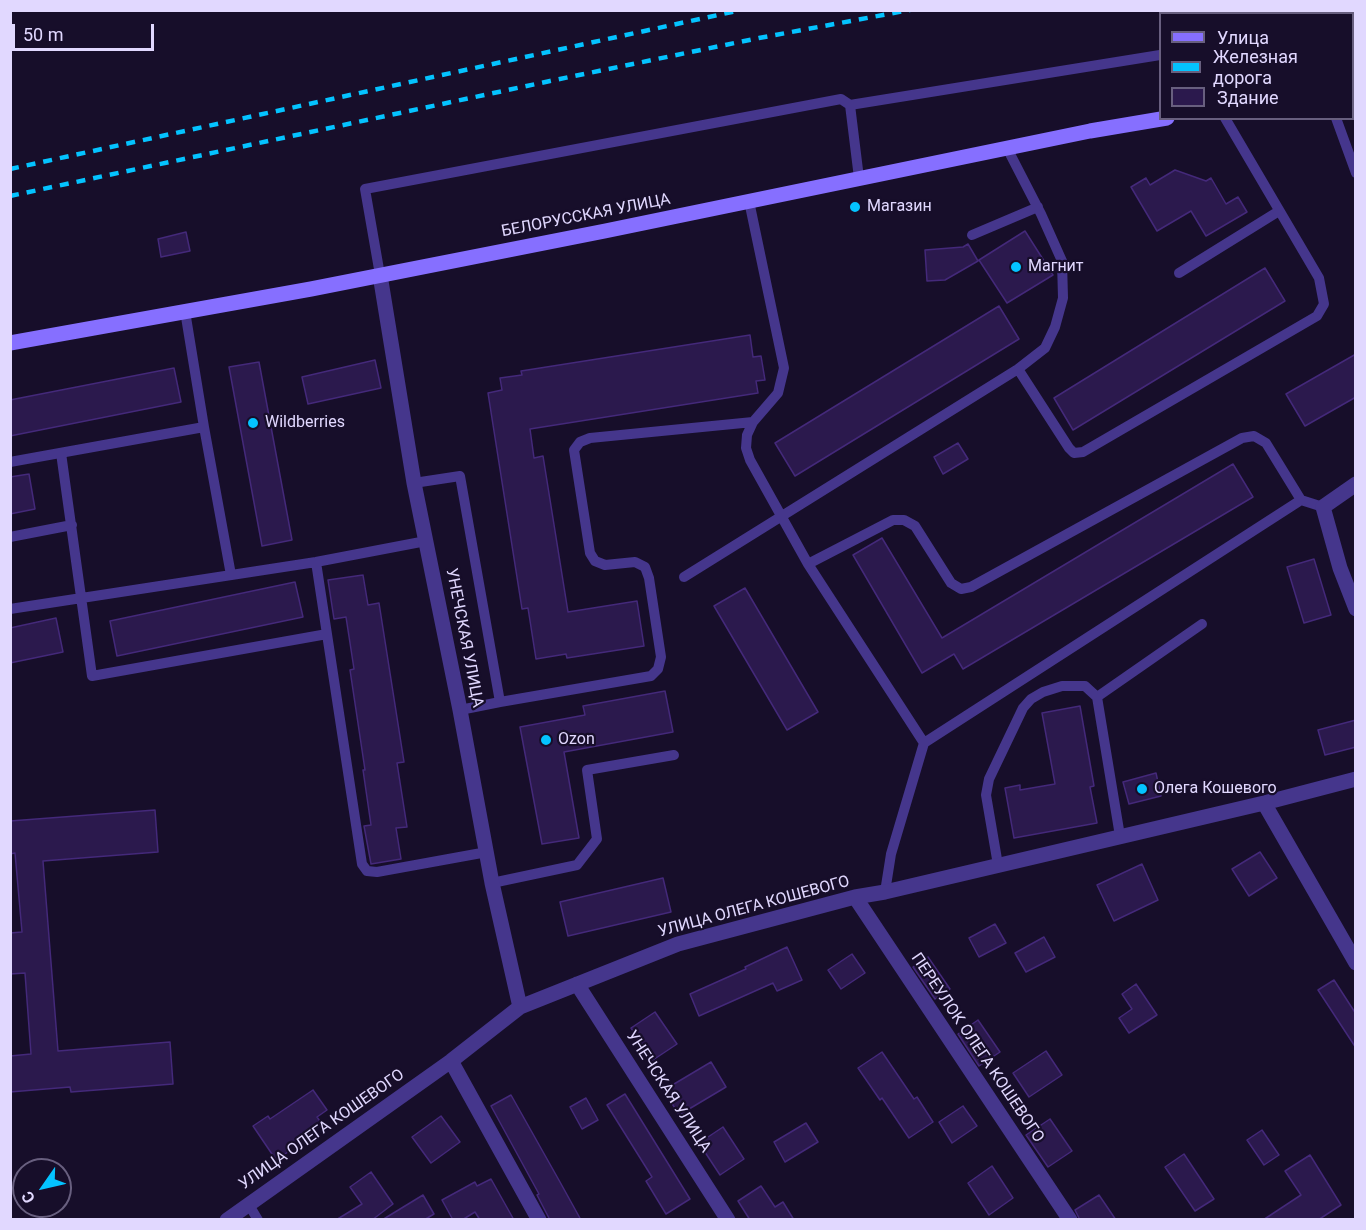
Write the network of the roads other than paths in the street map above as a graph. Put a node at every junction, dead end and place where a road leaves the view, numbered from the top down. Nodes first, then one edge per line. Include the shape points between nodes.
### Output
1 (1159, 55) edge
2 (850, 105) junction
3 (1159, 120) edge
4 (1226, 120) edge
5 (1336, 120) edge
6 (1007, 148) junction
7 (1356, 173) edge
8 (859, 178) junction
9 (749, 201) junction
10 (1038, 207) junction
11 (1279, 211) junction
12 (972, 235) dead end
13 (1179, 273) dead end
14 (380, 275) junction
15 (185, 311) junction
16 (10, 343) edge
17 (1018, 369) junction
18 (753, 422) junction
19 (204, 427) junction
20 (61, 453) junction
21 (10, 462) edge
22 (414, 483) junction
23 (1356, 484) edge
24 (1300, 500) junction
25 (1323, 507) junction
26 (780, 516) junction
27 (72, 525) junction
28 (10, 537) edge
29 (426, 541) junction
30 (316, 562) junction
31 (808, 564) junction
32 (231, 575) junction
33 (684, 577) dead end
34 (82, 598) junction
35 (10, 609) edge
36 (1356, 609) edge
37 (1202, 624) dead end
38 (327, 634) junction
39 (1097, 697) junction
40 (500, 702) junction
41 (460, 710) junction
42 (924, 743) junction
43 (674, 755) dead end
44 (1356, 779) edge
45 (1264, 803) junction
46 (1120, 836) junction
47 (487, 852) junction
48 (998, 865) junction
49 (492, 883) junction
50 (885, 892) junction
51 (855, 897) junction
52 (1356, 963) edge
53 (577, 984) junction
54 (520, 1007) junction
55 (451, 1061) junction
56 (249, 1204) junction
57 (227, 1220) edge
58 (258, 1220) edge
59 (539, 1220) edge
60 (728, 1220) edge
61 (1070, 1220) edge

1 - 2 lane
2 - 8 lane
2 - 14 lane via 841,99 365,189
3 - 6 main road, БЕЛОРУССКАЯ УЛИЦА
4 - 11 lane
5 - 7 lane
6 - 8 main road, БЕЛОРУССКАЯ УЛИЦА
6 - 10 lane
8 - 9 main road, БЕЛОРУССКАЯ УЛИЦА
9 - 14 main road, БЕЛОРУССКАЯ УЛИЦА
9 - 18 lane via 784,368 778,393
10 - 12 lane
10 - 17 lane via 1062,261 1064,298 1045,348
11 - 13 lane
11 - 17 lane via 1319,278 1324,304 1317,316 1083,452 1074,453 1069,448
14 - 15 main road, БЕЛОРУССКАЯ УЛИЦА
14 - 22 street, УНЕЧСКАЯ УЛИЦА
15 - 16 main road, БЕЛОРУССКАЯ УЛИЦА
15 - 19 lane
17 - 26 lane
18 - 26 lane via 746,448
18 - 40 lane via 580,442 574,450 590,553 595,561 605,565 635,562 645,567 661,657 658,669 651,676
19 - 20 lane
19 - 32 lane
20 - 21 lane
20 - 27 lane
22 - 29 street, УНЕЧСКАЯ УЛИЦА
22 - 40 lane via 460,476
23 - 25 street
24 - 25 lane
24 - 31 lane via 1266,443 1254,436 1242,438 971,587 961,589 951,583 915,526 904,520 892,520
24 - 42 lane
25 - 36 street
26 - 31 lane
26 - 33 lane
27 - 28 lane
27 - 34 lane
29 - 30 lane
29 - 41 street, УНЕЧСКАЯ УЛИЦА
30 - 32 lane
30 - 38 lane
31 - 42 lane
32 - 34 lane
34 - 35 lane
34 - 38 lane via 92,676
37 - 39 lane
38 - 47 lane via 362,864 367,871
39 - 46 lane
39 - 48 lane via 1085,686 1062,686 1042,692 1023,708 989,779 986,795
40 - 41 lane
41 - 47 street, УНЕЧСКАЯ УЛИЦА
42 - 50 lane via 891,854
43 - 49 lane via 587,770 597,839 577,865
44 - 45 street, УЛИЦА ОЛЕГА КОШЕВОГО
45 - 46 street, УЛИЦА ОЛЕГА КОШЕВОГО
45 - 52 street
46 - 48 street, УЛИЦА ОЛЕГА КОШЕВОГО
47 - 49 street, УНЕЧСКАЯ УЛИЦА
48 - 50 street, УЛИЦА ОЛЕГА КОШЕВОГО
49 - 54 street, УНЕЧСКАЯ УЛИЦА
50 - 51 street, УЛИЦА ОЛЕГА КОШЕВОГО
51 - 53 street, УЛИЦА ОЛЕГА КОШЕВОГО via 678,944
51 - 61 street, ПЕРЕУЛОК ОЛЕГА КОШЕВОГО
53 - 54 street, УЛИЦА ОЛЕГА КОШЕВОГО
53 - 60 street, УНЕЧСКАЯ УЛИЦА
54 - 55 street, УЛИЦА ОЛЕГА КОШЕВОГО
55 - 56 street, УЛИЦА ОЛЕГА КОШЕВОГО
55 - 59 street
56 - 57 street, УЛИЦА ОЛЕГА КОШЕВОГО
56 - 58 lane

